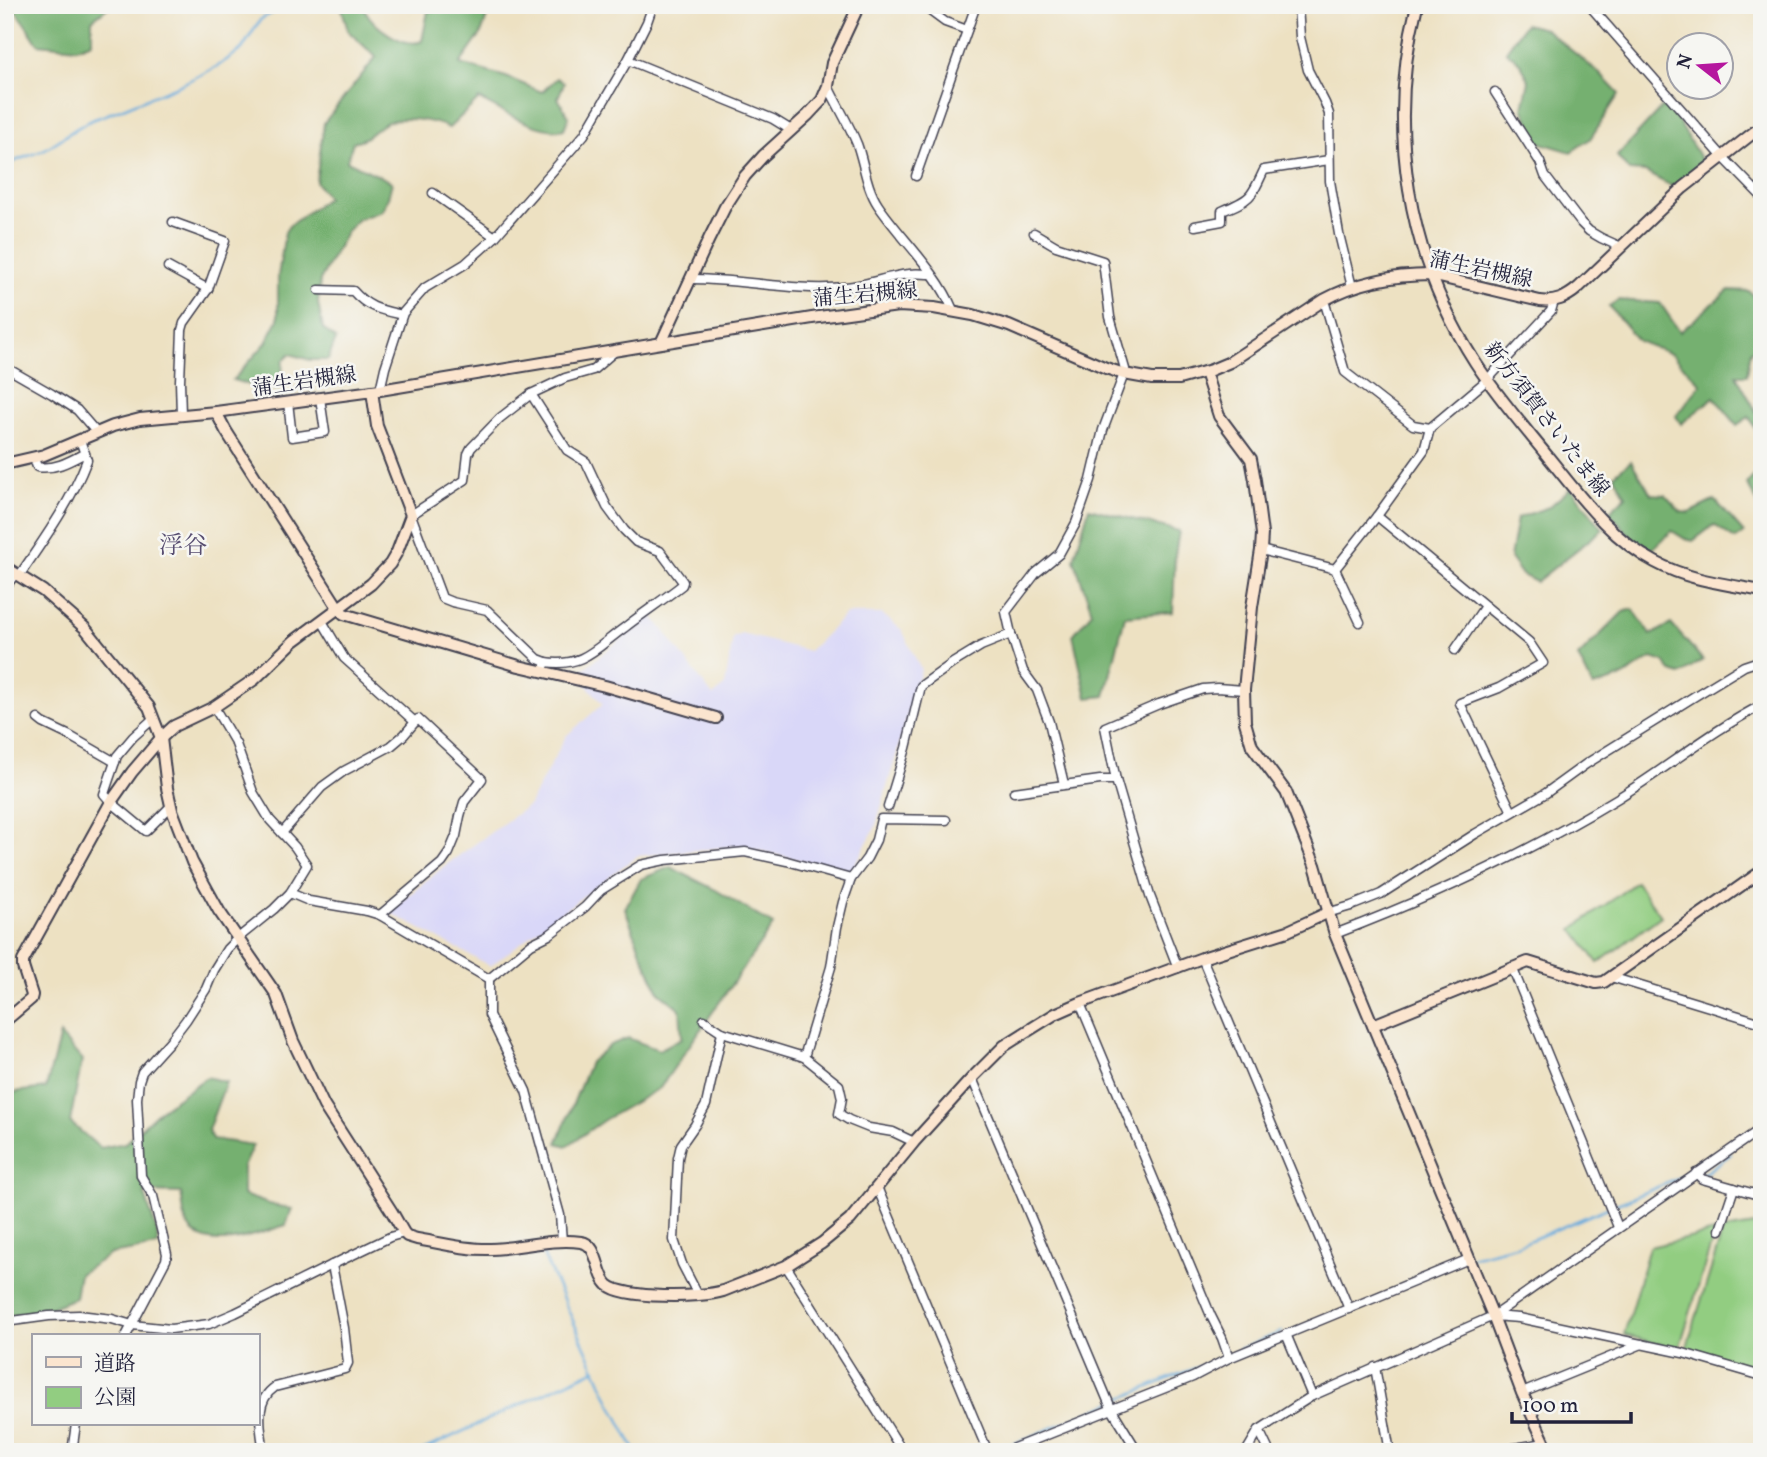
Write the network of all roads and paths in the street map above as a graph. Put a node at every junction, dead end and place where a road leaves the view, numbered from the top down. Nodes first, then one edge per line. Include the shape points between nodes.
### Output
1 (653, 5) edge
2 (859, 5) edge
3 (922, 5) edge
4 (976, 5) edge
5 (1417, 5) edge
6 (1589, 5) edge
7 (1296, 6) edge
8 (967, 30) junction
9 (628, 60) junction
10 (828, 86) junction
11 (1495, 92) dead end
12 (1762, 125) edge
13 (792, 130) junction
14 (1722, 156) junction
15 (1329, 160) junction
16 (916, 176) dead end
17 (433, 193) dead end
18 (1762, 197) edge
19 (173, 222) dead end
20 (1195, 226) dead end
21 (1034, 233) dead end
22 (495, 237) junction
23 (1621, 247) junction
24 (168, 267) dead end
25 (930, 274) junction
26 (1431, 275) junction
27 (691, 279) junction
28 (1352, 286) junction
29 (208, 289) junction
30 (319, 290) dead end
31 (1324, 300) junction
32 (1554, 301) junction
33 (953, 310) junction
34 (402, 315) junction
35 (662, 343) junction
36 (615, 351) junction
37 (5, 367) edge
38 (1205, 372) junction
39 (1124, 374) junction
40 (1487, 380) junction
41 (376, 390) junction
42 (531, 394) junction
43 (320, 398) junction
44 (288, 402) junction
45 (216, 412) junction
46 (181, 415) junction
47 (1430, 428) junction
48 (97, 433) junction
49 (80, 440) junction
50 (85, 453) junction
51 (34, 458) junction
52 (5, 464) edge
53 (411, 515) junction
54 (1377, 516) junction
55 (1261, 551) junction
56 (1335, 569) junction
57 (13, 572) edge
58 (5, 588) edge
59 (1762, 591) edge
60 (1485, 606) junction
61 (339, 609) junction
62 (322, 621) junction
63 (1360, 622) dead end
64 (1011, 634) junction
65 (1455, 650) dead end
66 (1762, 660) edge
67 (545, 667) junction
68 (1244, 690) junction
69 (1762, 705) edge
70 (214, 707) junction
71 (154, 718) junction
72 (716, 718) dead end
73 (38, 719) dead end
74 (415, 722) junction
75 (161, 738) junction
76 (115, 762) junction
77 (1116, 780) junction
78 (1064, 784) junction
79 (1014, 792) dead end
80 (111, 802) junction
81 (171, 806) junction
82 (888, 807) dead end
83 (1512, 812) junction
84 (946, 820) dead end
85 (282, 833) junction
86 (1761, 872) edge
87 (851, 879) junction
88 (290, 893) junction
89 (1327, 913) junction
90 (380, 915) junction
91 (1335, 934) junction
92 (238, 938) junction
93 (1202, 958) junction
94 (1512, 967) junction
95 (1178, 968) junction
96 (1611, 977) junction
97 (489, 979) junction
98 (1080, 1003) junction
99 (704, 1020) dead end
100 (5, 1021) edge
101 (1762, 1023) edge
102 (1373, 1025) junction
103 (722, 1032) junction
104 (804, 1057) junction
105 (972, 1077) junction
106 (1762, 1128) edge
107 (914, 1142) junction
108 (1696, 1173) junction
109 (877, 1187) junction
110 (1734, 1188) junction
111 (1762, 1196) edge
112 (1618, 1227) junction
113 (1720, 1230) dead end
114 (404, 1233) junction
115 (562, 1241) junction
116 (1469, 1259) junction
117 (332, 1265) junction
118 (786, 1266) junction
119 (698, 1295) junction
120 (1349, 1309) junction
121 (1493, 1316) junction
122 (5, 1322) edge
123 (132, 1325) junction
124 (127, 1334) edge
125 (1286, 1334) junction
126 (1643, 1344) junction
127 (1229, 1358) junction
128 (1375, 1367) junction
129 (1762, 1376) edge
130 (1522, 1393) junction
131 (1312, 1396) junction
132 (1111, 1408) junction
133 (76, 1426) edge
134 (1259, 1430) junction
135 (1547, 1447) edge
136 (1269, 1451) edge
137 (72, 1452) edge
138 (264, 1452) edge
139 (903, 1452) edge
140 (988, 1452) edge
141 (1004, 1452) edge
142 (1136, 1452) edge
143 (1246, 1452) edge
144 (1390, 1452) edge
145 (1490, 1452) edge

1 - 9 street
2 - 10 street via 832,63
3 - 8 street via 945,22
4 - 8 street
5 - 26 street, 新方須賀さいたま線 via 1402,114 1409,191
6 - 14 street
7 - 15 street via 1308,70 1329,114
8 - 16 street
9 - 13 street
9 - 22 street via 584,135
10 - 13 street via 822,100
10 - 25 street via 857,145 876,203
11 - 23 street via 1545,176 1581,223
12 - 14 street, 蒲生岩槻線
13 - 27 street via 745,176
14 - 18 street
14 - 23 street, 蒲生岩槻線
15 - 20 street via 1264,170 1246,201 1222,211 1222,221
15 - 28 street
17 - 22 street
19 - 29 street via 225,241
21 - 39 street via 1056,246 1103,261
22 - 34 street via 465,264 425,288
23 - 32 street, 蒲生岩槻線 via 1570,295
24 - 29 street
25 - 27 street via 836,288
25 - 33 street
26 - 28 street, 蒲生岩槻線
26 - 32 street, 蒲生岩槻線
26 - 40 street, 新方須賀さいたま線
27 - 35 street
28 - 31 street, 蒲生岩槻線
29 - 46 street via 182,330
30 - 34 street via 353,291 371,307
31 - 38 street, 蒲生岩槻線 via 1230,362
31 - 47 street via 1345,372 1413,425
32 - 40 street via 1551,311
33 - 35 street, 蒲生岩槻線 via 875,308
33 - 39 street, 蒲生岩槻線 via 1009,326
34 - 41 street
35 - 36 street, 蒲生岩槻線
36 - 41 street, 蒲生岩槻線
36 - 42 street via 593,370
37 - 48 street via 77,410
38 - 39 street, 蒲生岩槻線 via 1165,380
38 - 55 street via 1219,416 1251,459
39 - 64 street via 1076,523 1059,554 1036,573 1006,612
40 - 47 street
40 - 59 street, 新方須賀さいたま線 via 1584,501 1618,536 1652,561 1687,576
41 - 43 street, 蒲生岩槻線
41 - 53 street via 377,426
42 - 53 street via 499,418 471,448 465,480
42 - 67 street via 567,450 586,462 607,507 624,530 636,542 660,551 683,582 594,652
43 - 44 street, 蒲生岩槻線
43 - 44 street via 325,432 303,435 292,436
44 - 45 street, 蒲生岩槻線
45 - 46 street, 蒲生岩槻線
45 - 61 street
46 - 48 street, 蒲生岩槻線 via 140,419
47 - 54 street via 1424,451
48 - 49 street, 蒲生岩槻線
49 - 50 street
49 - 51 street, 蒲生岩槻線
50 - 51 street via 44,468 37,467
50 - 57 street via 87,460 69,501
51 - 52 street, 蒲生岩槻線
53 - 61 street via 390,564
53 - 67 street via 442,598 486,610
54 - 56 street
54 - 60 street
55 - 56 street
55 - 68 street
56 - 63 street
57 - 58 street
57 - 71 street via 43,590 85,628
60 - 65 street
60 - 83 street via 1529,642 1543,663 1460,703
61 - 62 street
61 - 67 street via 351,618
62 - 70 street via 255,679
62 - 74 street via 344,658
64 - 78 street via 1023,671 1037,690 1049,722
64 - 82 street via 981,646 921,686
66 - 83 street via 1744,666
67 - 72 street
68 - 77 street via 1203,689 1105,727
68 - 89 street via 1245,722 1252,746 1286,792 1315,864
69 - 91 street via 1558,833 1391,913
70 - 75 street via 174,726
70 - 85 street via 236,744 253,792
71 - 75 street
71 - 76 street
73 - 76 street
74 - 85 street via 391,746 322,787
74 - 90 street via 418,719 482,779 464,802 456,836 442,863
75 - 80 street
75 - 81 street
76 - 80 street via 104,794
77 - 78 street
77 - 95 street via 1150,896
78 - 79 street
80 - 81 street via 146,831
80 - 100 street via 23,961 31,999
81 - 92 street via 192,862
83 - 89 street via 1381,894
84 - 87 street via 881,819 876,840
85 - 88 street via 307,865
86 - 96 street
87 - 97 street via 745,852 641,865 601,890
87 - 104 street
88 - 90 street
88 - 92 street
89 - 91 street
89 - 93 street via 1288,931
90 - 97 street
91 - 102 street
92 - 114 street via 276,994 324,1105
92 - 123 street via 186,1020 139,1081 141,1176 153,1196 167,1254
93 - 95 street
93 - 120 street
94 - 96 street via 1528,962 1596,983
94 - 102 street
94 - 112 street
95 - 98 street
96 - 101 street
97 - 115 street via 489,1014 526,1091 560,1215
98 - 105 street via 1004,1046
98 - 127 street
99 - 103 street
102 - 116 street
103 - 104 street
103 - 119 street via 706,1105 678,1158 674,1240
104 - 107 street via 839,1085 839,1114
105 - 107 street
105 - 132 street
106 - 108 street
107 - 109 street
108 - 110 street
108 - 112 street
109 - 118 street via 850,1220
109 - 140 street
110 - 111 street
110 - 113 street
112 - 121 street
114 - 115 street via 488,1249
114 - 117 street
115 - 119 street via 585,1242 591,1247 607,1284 617,1290
116 - 120 street
116 - 121 street
117 - 123 street via 209,1324 171,1329
117 - 138 street via 347,1367 270,1390 260,1412
118 - 119 street via 714,1294
118 - 139 street
120 - 125 street
121 - 126 street
121 - 128 street
121 - 130 street
122 - 123 street via 79,1315
123 - 124 street
125 - 127 street
125 - 131 street
126 - 129 street
126 - 130 street
127 - 132 street
128 - 131 street
128 - 144 street
130 - 135 street
131 - 134 street
132 - 141 street
132 - 142 street
133 - 137 street
134 - 136 street
134 - 143 street
135 - 145 street

